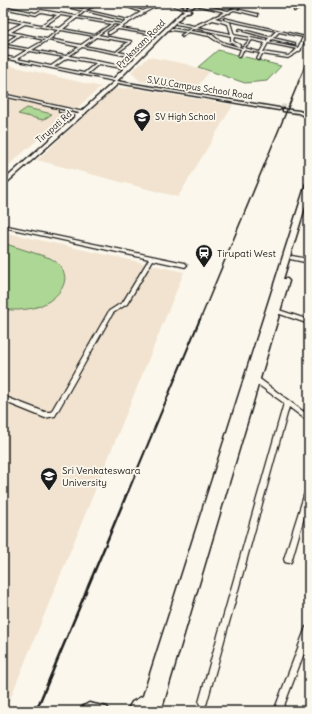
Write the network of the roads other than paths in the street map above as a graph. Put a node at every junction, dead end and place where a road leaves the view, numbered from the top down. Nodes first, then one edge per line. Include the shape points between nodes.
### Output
1 (53, 3) edge
2 (101, 3) edge
3 (118, 3) edge
4 (142, 3) edge
5 (161, 3) edge
6 (170, 3) edge
7 (175, 3) edge
8 (197, 3) edge
9 (247, 3) edge
10 (288, 3) edge
11 (3, 7) edge
12 (131, 8) junction
13 (234, 9) junction
14 (189, 10) junction
15 (295, 10) dead end
16 (83, 11) junction
17 (143, 12) junction
18 (229, 12) junction
19 (60, 14) junction
20 (257, 15) dead end
21 (78, 17) junction
22 (3, 19) edge
23 (214, 19) junction
24 (225, 19) dead end
25 (129, 20) junction
26 (25, 23) junction
27 (114, 23) junction
28 (177, 23) junction
29 (229, 24) junction
30 (122, 25) junction
31 (41, 26) junction
32 (194, 27) junction
33 (117, 28) junction
34 (61, 29) junction
35 (171, 29) junction
36 (240, 30) dead end
37 (188, 31) junction
38 (278, 31) junction
39 (109, 33) dead end
40 (20, 34) junction
41 (275, 34) junction
42 (161, 35) junction
43 (233, 35) junction
44 (96, 36) junction
45 (182, 36) dead end
46 (271, 38) junction
47 (252, 39) junction
48 (48, 40) junction
49 (304, 40) junction
50 (267, 42) junction
51 (296, 44) dead end
52 (3, 45) edge
53 (80, 46) junction
54 (243, 48) junction
55 (30, 49) junction
56 (300, 49) junction
57 (117, 52) junction
58 (262, 52) junction
59 (239, 56) dead end
60 (3, 57) edge
61 (65, 57) junction
62 (138, 57) junction
63 (15, 59) junction
64 (258, 59) dead end
65 (98, 63) junction
66 (52, 67) junction
67 (127, 68) junction
68 (85, 74) junction
69 (116, 82) junction
70 (3, 95) edge
71 (3, 98) edge
72 (283, 108) junction
73 (308, 111) edge
74 (80, 114) junction
75 (309, 117) edge
76 (3, 183) edge
77 (309, 184) edge
78 (309, 202) edge
79 (3, 226) edge
80 (152, 258) junction
81 (292, 258) junction
82 (309, 261) edge
83 (185, 265) dead end
84 (276, 311) junction
85 (309, 322) edge
86 (255, 379) junction
87 (3, 398) edge
88 (287, 402) junction
89 (309, 408) edge
90 (307, 417) edge
91 (309, 489) edge
92 (288, 559) dead end
93 (309, 630) edge
94 (203, 702) dead end
95 (153, 707) edge
96 (86, 711) edge
97 (103, 711) edge
98 (133, 711) edge
99 (278, 711) edge

1 - 16 street
2 - 16 street
3 - 12 street
4 - 12 street
5 - 17 street
6 - 14 street
7 - 14 street
8 - 14 main road, Prakasam Road
8 - 18 street
9 - 13 street
10 - 15 street via 300,8
11 - 19 street via 36,14 41,11
12 - 17 street
13 - 18 street
13 - 20 street
14 - 28 main road, Prakasam Road
14 - 42 main road, Prakasam Road
16 - 21 street
16 - 25 street
17 - 25 street
18 - 23 street
19 - 21 street
19 - 31 street
21 - 27 street
21 - 34 street
22 - 26 street
23 - 29 street
23 - 32 street
24 - 38 street
25 - 30 street
26 - 31 street
26 - 40 street via 8,32
27 - 30 street
27 - 44 street
28 - 32 street
28 - 35 main road, Prakasam Road
29 - 41 street
29 - 43 street
30 - 33 street
31 - 34 street
32 - 37 street
32 - 43 street
33 - 39 street
33 - 42 street
34 - 44 street
34 - 48 street
35 - 37 street
35 - 69 main road, Prakasam Road
36 - 46 street
37 - 45 street
37 - 54 street via 210,35
38 - 41 street
38 - 49 street via 304,37
40 - 48 street
40 - 52 street
41 - 46 street
41 - 49 street
42 - 62 main road, Prakasam Road
43 - 47 street
43 - 54 street via 232,41
44 - 53 street
44 - 57 street via 130,42
46 - 50 street
46 - 51 street
47 - 50 street
47 - 54 street
48 - 53 street
48 - 55 street
49 - 56 street
50 - 56 street
50 - 58 street
52 - 55 street
53 - 57 street
53 - 61 street
54 - 58 street
54 - 59 street
55 - 61 street
55 - 63 street
56 - 58 street via 288,56
57 - 62 street
58 - 64 street
60 - 63 street
61 - 65 street
61 - 66 street
62 - 67 main road, Prakasam Road
63 - 66 street
65 - 67 street
65 - 68 street
66 - 68 street
67 - 69 main road, Prakasam Road
68 - 69 street
69 - 72 street, S.V.U.Campus School Road
69 - 72 street, S.V.U.Campus School Road
69 - 74 main road, Tirupati Rd
70 - 74 street
71 - 74 street
72 - 73 street, S.V.U.Campus School Road
72 - 75 street, S.V.U.Campus School Road
74 - 76 main road, Tirupati Rd
77 - 95 street
78 - 81 street
79 - 80 street
80 - 83 street
80 - 87 street via 126,303 111,312 53,414 45,415
81 - 82 street
81 - 84 street
84 - 85 street
84 - 86 street
86 - 88 street
86 - 95 street
88 - 90 street
88 - 94 street
89 - 90 street
91 - 92 street
93 - 99 street
95 - 98 street via 137,705
96 - 97 street

